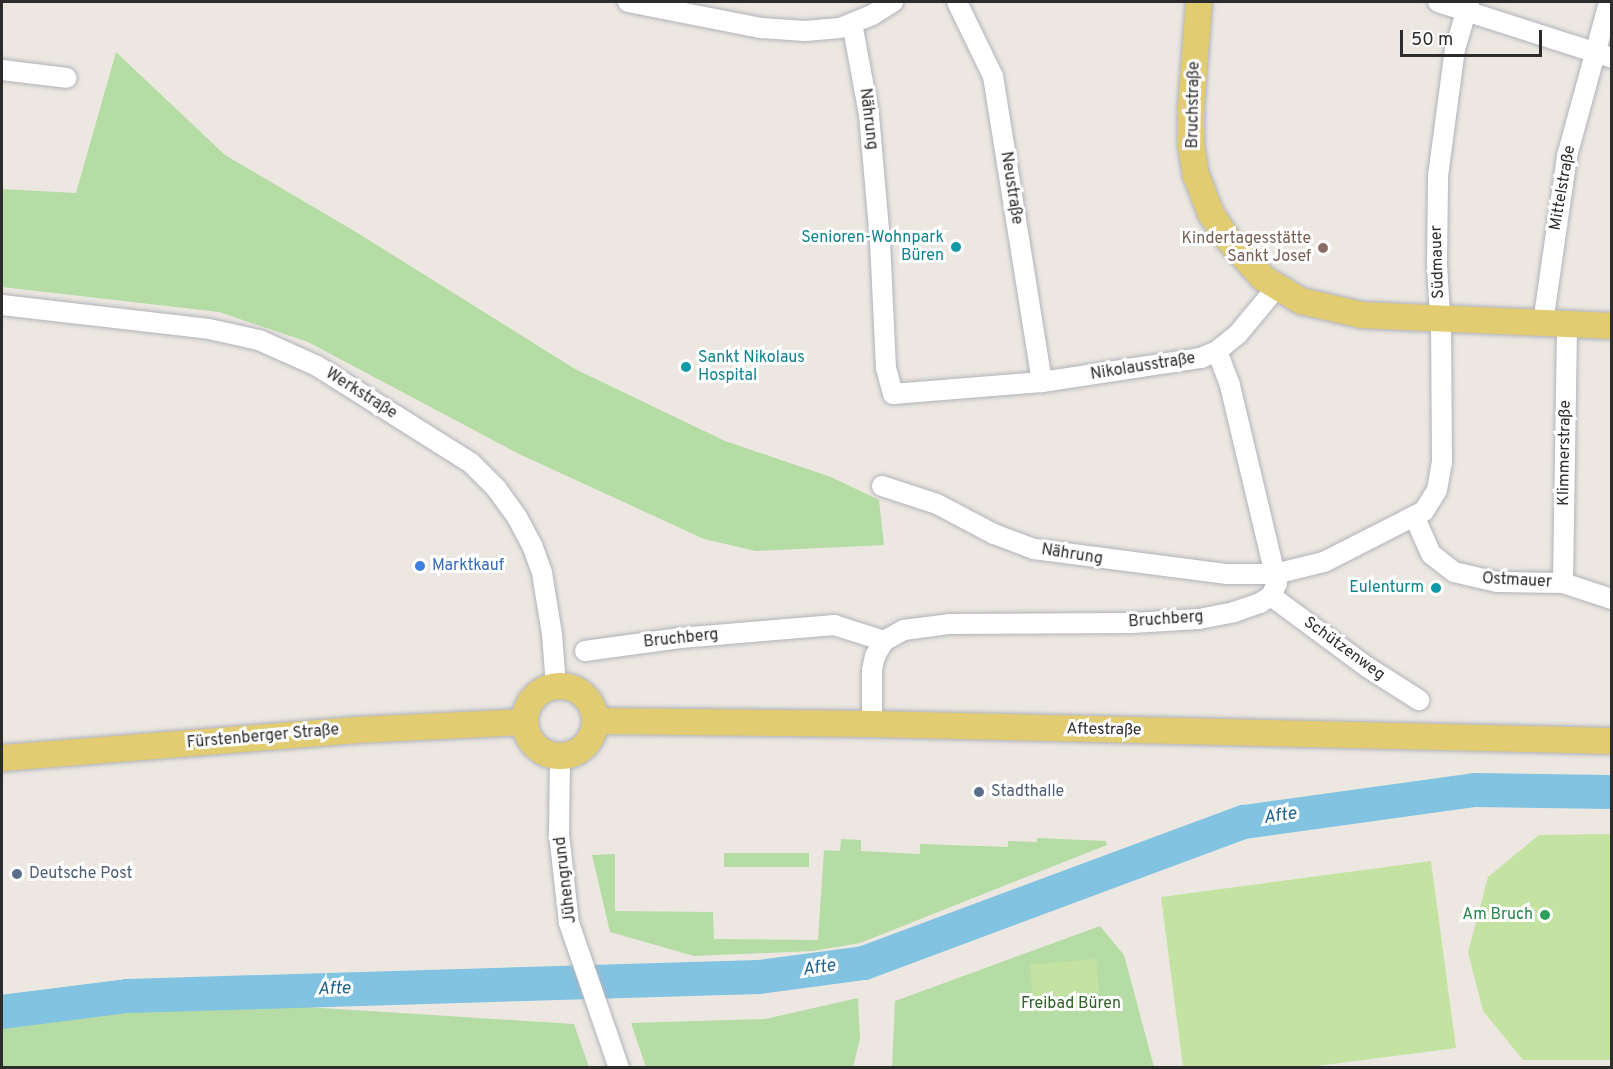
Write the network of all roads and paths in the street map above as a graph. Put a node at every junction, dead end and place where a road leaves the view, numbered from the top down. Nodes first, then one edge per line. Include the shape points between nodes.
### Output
1 (628, 2) edge
2 (893, 2) edge
3 (957, 2) edge
4 (1198, 2) edge
5 (1438, 2) edge
6 (1609, 2) edge
7 (1467, 6) edge
8 (852, 23) junction
9 (1602, 56) edge
10 (2, 70) edge
11 (67, 78) dead end
12 (1277, 288) junction
13 (2, 306) edge
14 (1440, 319) junction
15 (1555, 323) junction
16 (1611, 327) edge
17 (1217, 351) junction
18 (1042, 382) junction
19 (893, 394) joint
20 (882, 486) dead end
21 (1415, 518) junction
22 (1275, 574) junction
23 (1563, 583) junction
24 (1271, 596) junction
25 (1611, 599) edge
26 (884, 641) junction
27 (585, 651) dead end
28 (556, 686) junction
29 (1419, 700) dead end
30 (596, 721) junction
31 (525, 722) junction
32 (872, 724) junction
33 (1611, 741) edge
34 (560, 757) junction
35 (2, 758) edge
36 (619, 1068) edge

1 - 8 street via 761,28 823,30
2 - 8 street
3 - 18 street, Neustraße via 993,76
4 - 12 main road, Bruchstraße via 1191,108 1196,175 1211,214 1227,238 1252,268
5 - 7 street
6 - 9 street, Mittelstraße
7 - 9 street
7 - 14 street, Südmauer via 1455,49 1438,176
8 - 19 street, Nährung via 869,116 886,368
9 - 15 street, Mittelstraße via 1567,156
10 - 11 street
12 - 14 main road via 1301,301 1335,311
12 - 17 street, Nikolausstraße via 1257,314
13 - 28 street, Werkstraße via 209,329 259,340 317,366 471,463 496,488 532,544 542,573
14 - 15 main road
14 - 21 street, Südmauer via 1442,463 1434,496
15 - 16 main road
15 - 23 street, Klimmerstraße
17 - 18 street, Nikolausstraße via 1188,361
17 - 22 street via 1230,385
18 - 19 street, Nikolausstraße
20 - 22 street, Nährung via 937,504 994,534 1044,552 1227,574
21 - 22 street via 1324,562
21 - 23 street, Ostmauer via 1431,554 1454,572 1497,582
22 - 24 street via 1277,587
23 - 25 street, Ostmauer
24 - 26 street, Bruchberg via 1241,610 1199,619 949,624 904,630
24 - 29 street, Schützenweg via 1367,668
26 - 27 street, Bruchberg via 834,626 680,638
26 - 32 street via 872,670
28 - 30 main road via 584,694
28 - 31 main road via 537,694 526,712
30 - 32 main road, Aftestraße
30 - 34 main road via 594,732 581,750
31 - 34 main road via 527,733 539,750
31 - 35 main road, Fürstenberger Straße via 357,730
32 - 33 main road, Aftestraße
34 - 36 street, Jühengrund via 560,834 569,923

